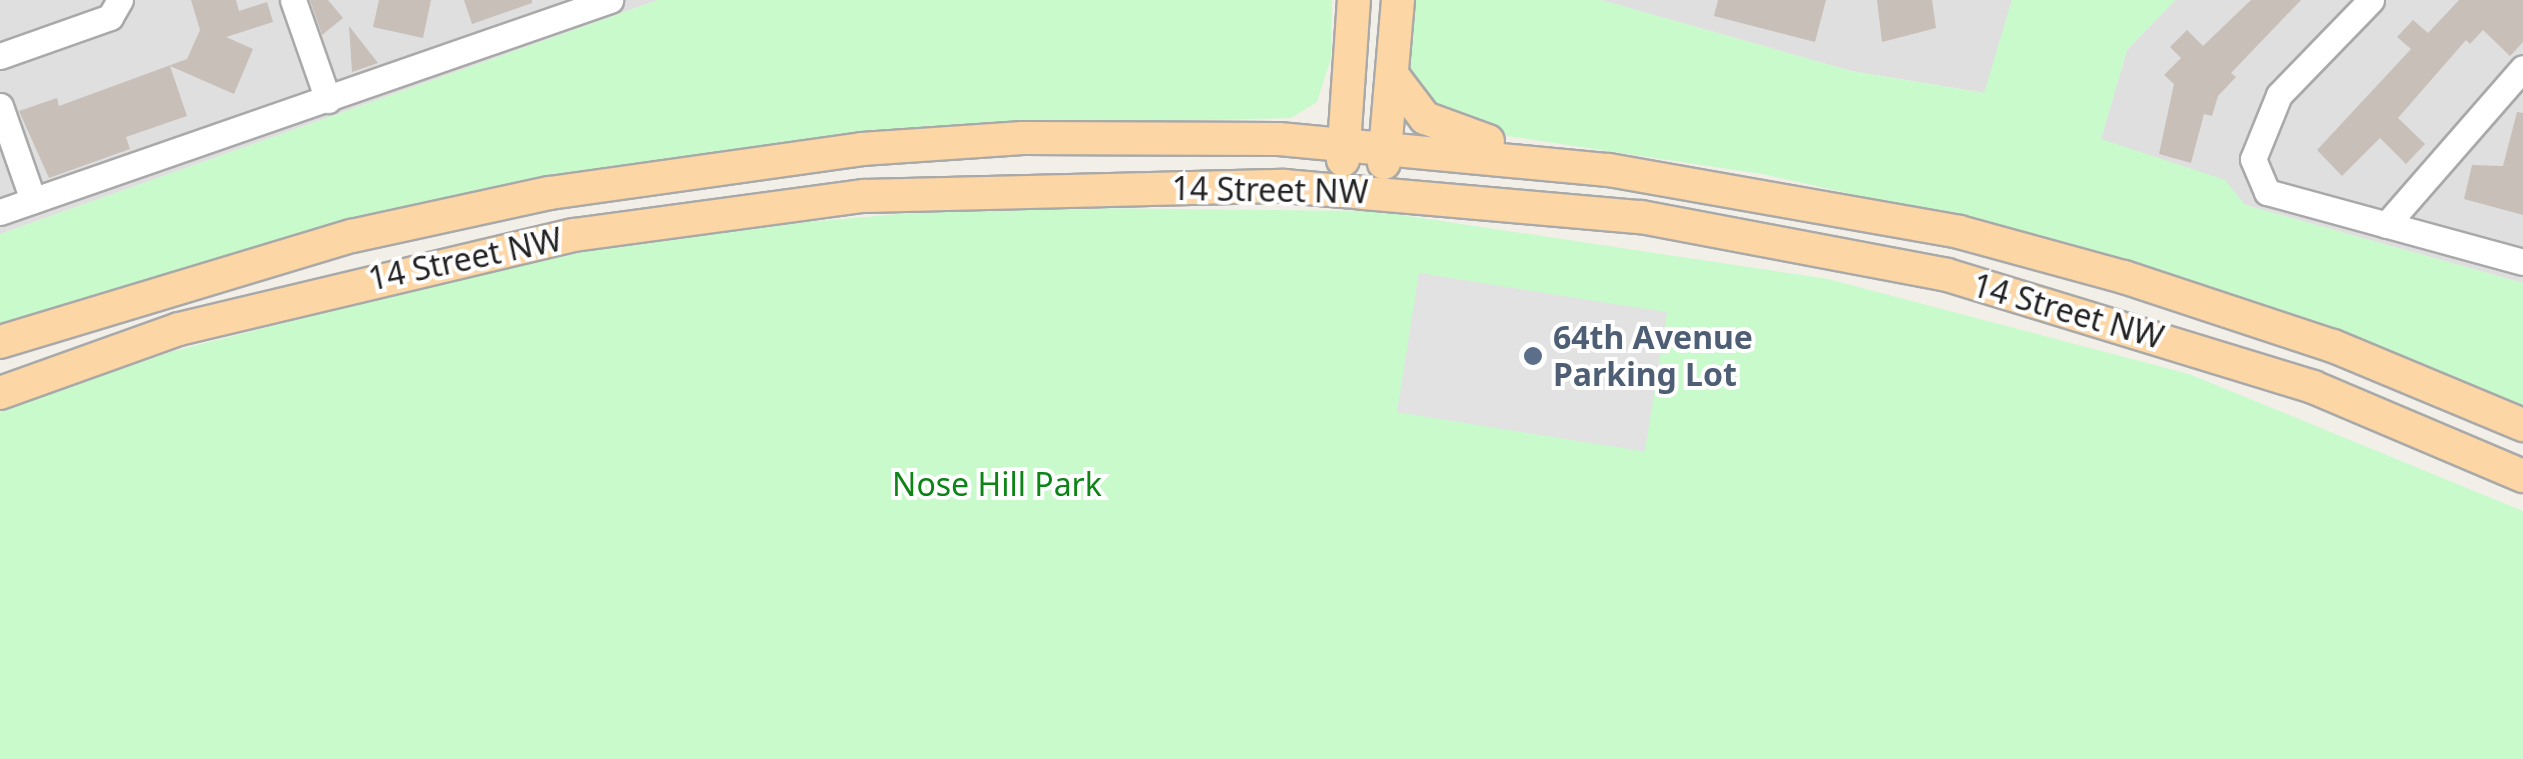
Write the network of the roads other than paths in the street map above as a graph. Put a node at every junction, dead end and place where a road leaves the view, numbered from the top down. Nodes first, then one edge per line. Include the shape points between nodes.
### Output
1 (120, 0) edge
2 (293, 0) edge
3 (610, 0) edge
4 (1398, 0) edge
5 (2370, 0) edge
6 (1354, 6) edge
7 (0, 56) edge
8 (2521, 74) edge
9 (1393, 76) junction
10 (328, 100) junction
11 (0, 106) edge
12 (1279, 139) junction
13 (1344, 142) junction
14 (1385, 145) junction
15 (1609, 170) junction
16 (1342, 189) junction
17 (1382, 192) junction
18 (33, 200) junction
19 (0, 212) edge
20 (2386, 224) junction
21 (2523, 262) edge
22 (0, 342) edge
23 (0, 393) edge
24 (2523, 424) edge
25 (2523, 476) edge

1 - 7 street via 110,16
2 - 10 street
3 - 10 street
4 - 9 main road
5 - 20 street via 2279,96 2254,160 2267,192
6 - 12 main road via 1330,104 1320,119
6 - 13 main road
8 - 20 street
9 - 14 main road
9 - 15 main road via 1425,118 1466,138 1591,159
10 - 18 street
11 - 18 street
12 - 13 main road, 14 Street NW
12 - 22 main road, 14 Street NW via 1023,138 862,149 550,193 352,236
13 - 14 main road, 14 Street NW
13 - 16 main road
14 - 15 main road, 14 Street NW
14 - 17 main road
15 - 24 main road, 14 Street NW via 1815,202 2124,277 2333,346
16 - 17 main road, 14 Street NW
16 - 23 main road, 14 Street NW via 864,196 574,235 178,329
17 - 25 main road, 14 Street NW via 1641,217 1947,275 2314,387
18 - 19 street
20 - 21 street

